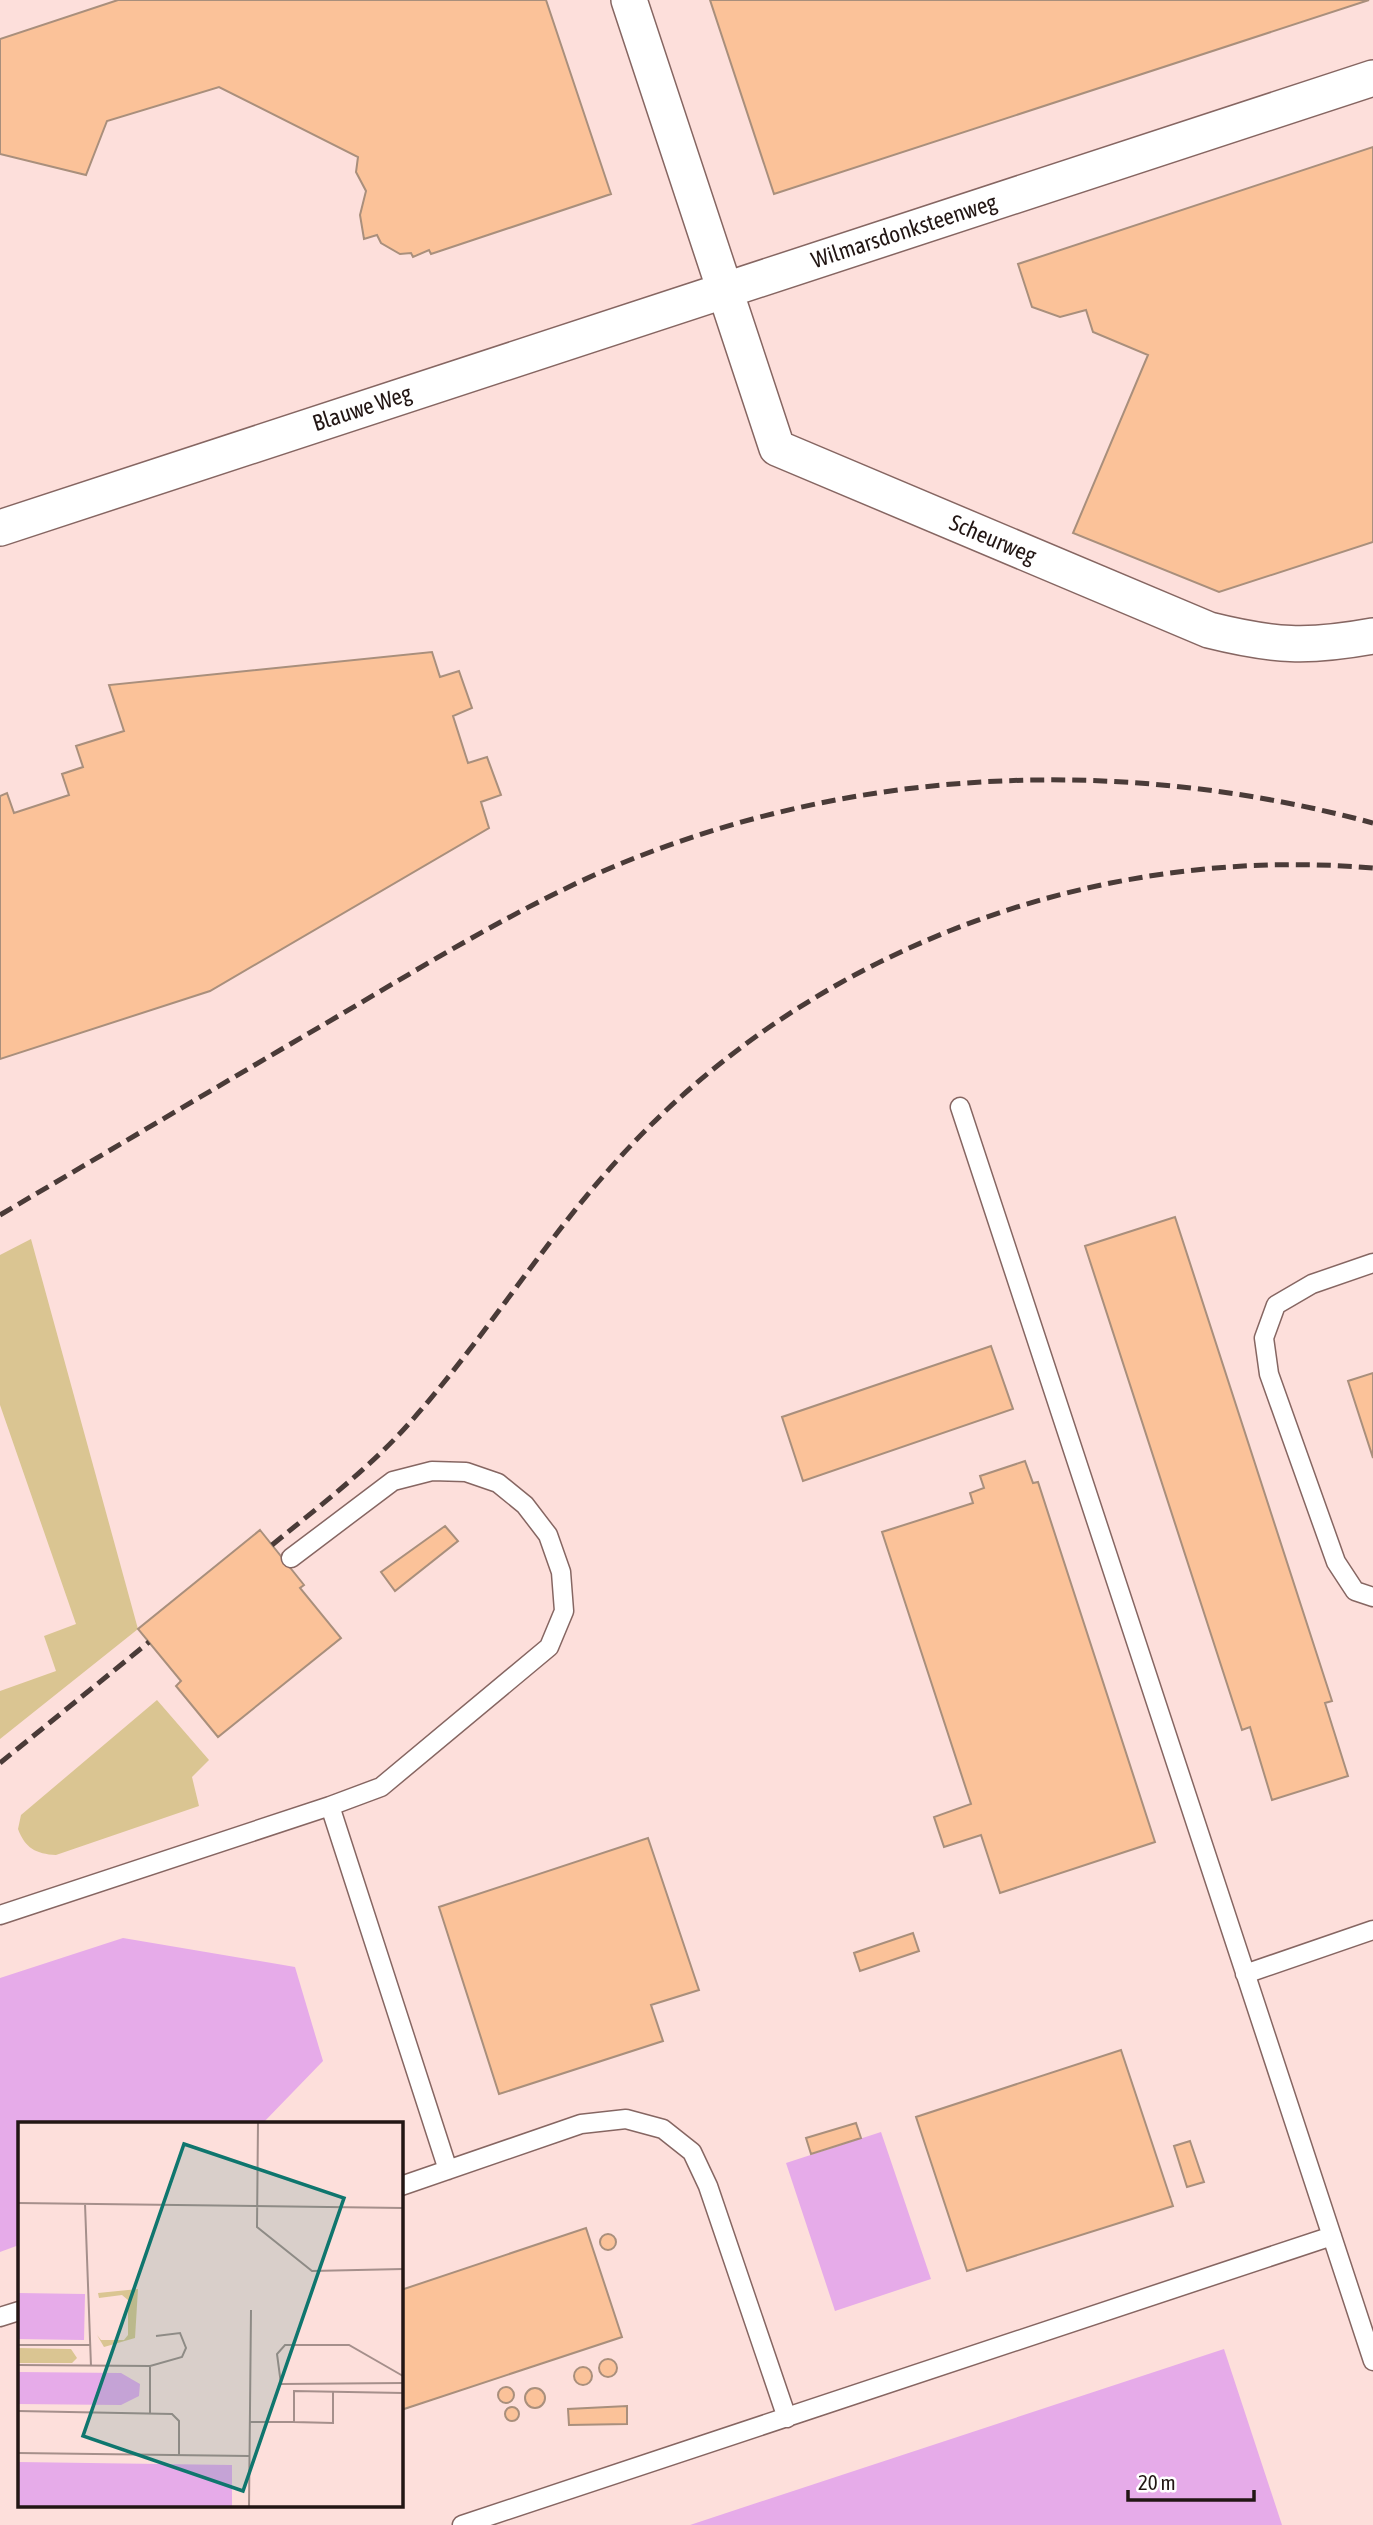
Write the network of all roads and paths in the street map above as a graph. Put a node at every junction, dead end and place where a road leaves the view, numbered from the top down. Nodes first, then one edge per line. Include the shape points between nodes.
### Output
1 (629, 0) edge
2 (1373, 78) edge
3 (726, 290) junction
4 (0, 528) edge
5 (1373, 636) edge
6 (960, 1107) dead end
7 (1373, 1263) edge
8 (291, 1558) dead end
9 (1373, 1597) edge
10 (330, 1806) junction
11 (0, 1915) edge
12 (1373, 1930) edge
13 (1245, 1974) junction
14 (448, 2170) junction
15 (402, 2186) edge
16 (1332, 2236) junction
17 (18, 2311) edge
18 (0, 2317) edge
19 (1373, 2361) edge
20 (786, 2418) junction
21 (462, 2525) edge

1 - 3 street
2 - 3 street, Wilmarsdonksteenweg
3 - 4 street, Blauwe Weg
3 - 5 street, Scheurweg via 777,448 1209,630 1262,643 1325,645
6 - 13 lane
7 - 9 lane via 1312,1284 1276,1305 1264,1338 1269,1374 1336,1562 1355,1591
8 - 10 lane via 393,1481 432,1471 466,1472 498,1483 525,1505 548,1535 561,1572 564,1611 549,1647 381,1787
10 - 11 lane
10 - 14 lane
12 - 13 lane
13 - 16 lane
14 - 15 lane
14 - 20 lane via 581,2124 626,2119 663,2129 692,2152 708,2186
16 - 19 lane
16 - 20 lane
17 - 18 lane
20 - 21 lane

